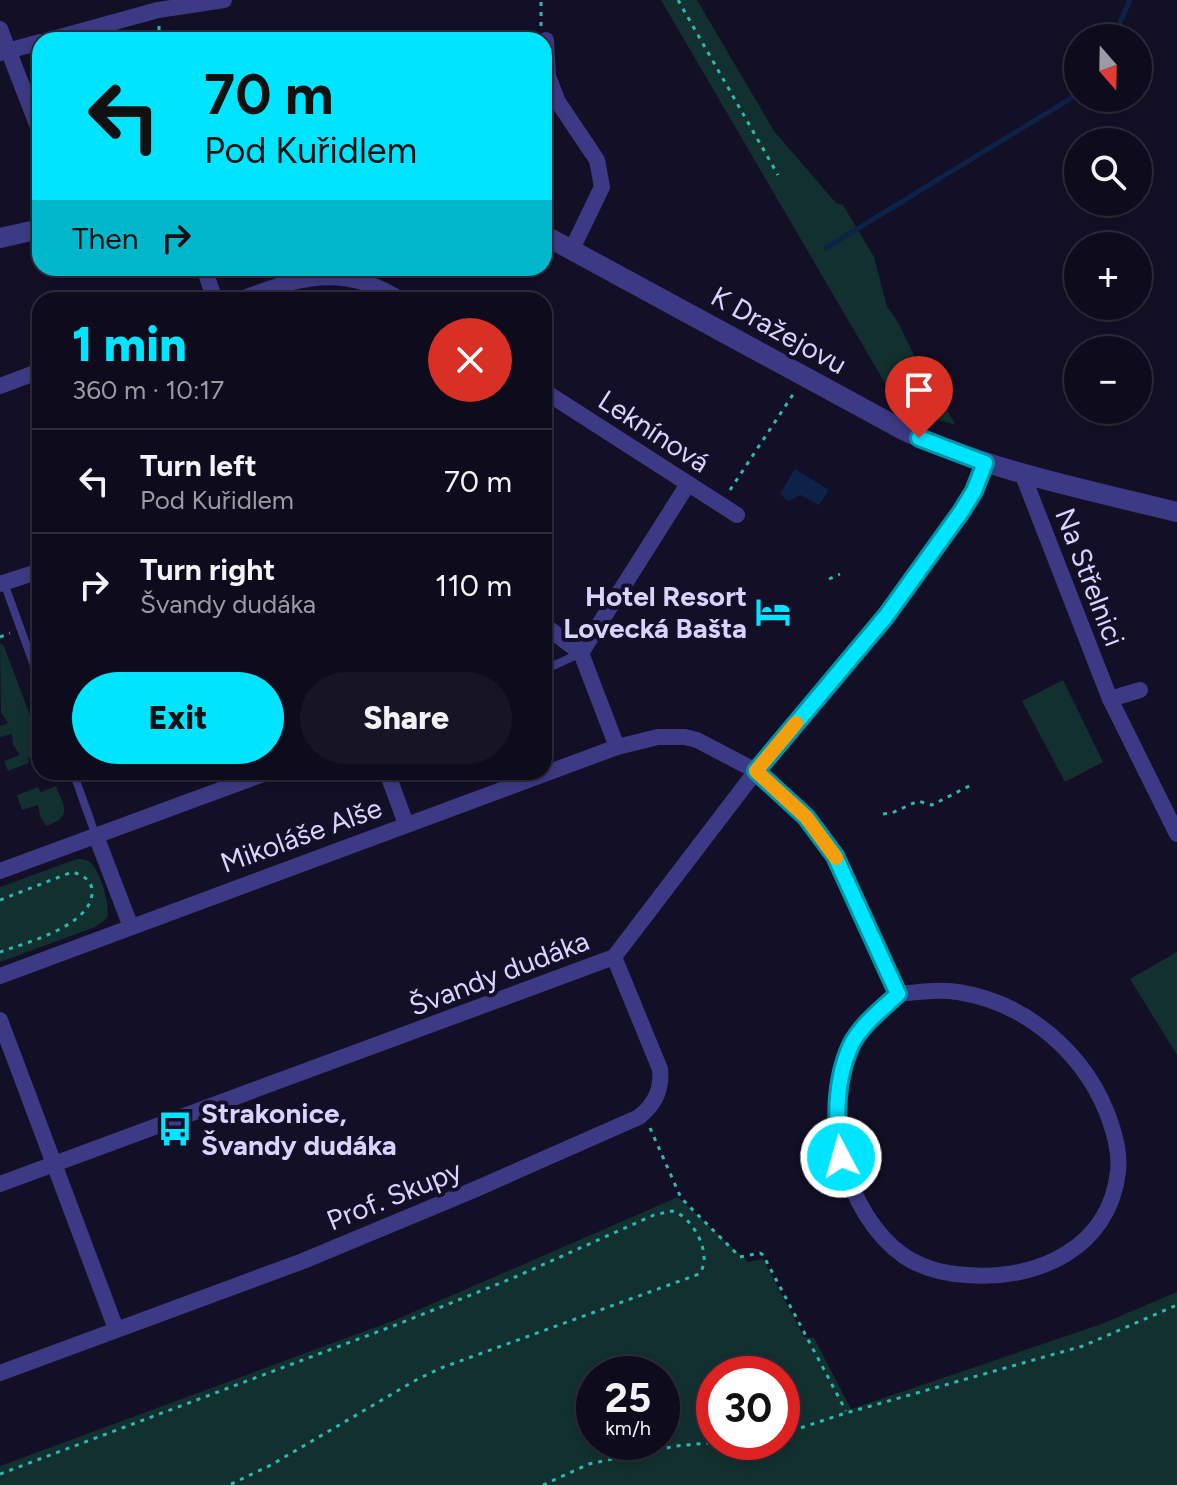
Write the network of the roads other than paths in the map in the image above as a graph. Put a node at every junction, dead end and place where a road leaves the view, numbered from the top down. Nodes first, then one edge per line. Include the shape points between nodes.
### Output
1 (224, 0) edge
2 (0, 29) edge
3 (78, 32) edge
4 (32, 44) edge
5 (4, 52) edge
6 (552, 86) edge
7 (32, 114) edge
8 (32, 231) edge
9 (0, 238) edge
10 (552, 239) edge
11 (572, 249) junction
12 (259, 292) edge
13 (389, 292) edge
14 (32, 374) edge
15 (0, 386) edge
16 (552, 396) edge
17 (985, 463) junction
18 (1022, 473) junction
19 (688, 484) junction
20 (1177, 512) edge
21 (737, 515) dead end
22 (32, 574) edge
23 (2, 583) edge
24 (552, 631) edge
25 (581, 653) junction
26 (32, 661) edge
27 (552, 666) edge
28 (1140, 690) dead end
29 (1110, 699) junction
30 (617, 747) junction
31 (552, 771) edge
32 (756, 771) junction
33 (76, 780) edge
34 (226, 780) edge
35 (390, 780) edge
36 (527, 780) edge
37 (406, 824) junction
38 (1176, 832) edge
39 (96, 836) junction
40 (0, 871) edge
41 (131, 927) junction
42 (614, 957) junction
43 (0, 976) edge
44 (898, 994) junction
45 (0, 1020) edge
46 (52, 1164) junction
47 (0, 1184) edge
48 (116, 1329) junction
49 (0, 1373) edge

1 - 3 street via 158,10
2 - 5 street
4 - 5 street
5 - 7 street
6 - 11 street via 597,160 602,187
8 - 9 street
10 - 11 street, K Dražejovu
11 - 17 street, K Dražejovu via 903,430
12 - 13 street via 310,277 337,277
14 - 15 street
16 - 19 street, Leknínová
17 - 18 street, K Dražejovu
17 - 32 street, Švandy dudáka via 961,512 886,616
18 - 20 street, K Dražejovu
18 - 29 street, Na Střelnici
19 - 21 street, Leknínová
19 - 25 street
22 - 23 street
23 - 26 lane
24 - 25 street
25 - 27 lane
25 - 30 street
28 - 29 street
29 - 38 street, Na Střelnici
30 - 31 street, Mikoláše Alše
30 - 32 street, Mikoláše Alše via 685,737
32 - 42 street, Švandy dudáka
32 - 44 street, Mikoláše Alše via 806,817 835,856
33 - 39 lane
34 - 39 street
35 - 37 street
36 - 37 street, Mikoláše Alše
37 - 41 street, Mikoláše Alše
39 - 40 street
39 - 41 street
41 - 43 street, Mikoláše Alše
42 - 46 street, Švandy dudáka
42 - 48 street, Prof. Skupy via 660,1069 656,1098 643,1114 303,1261
44 - 44 street via 959,992 998,1003 1039,1026 1075,1058 1102,1098 1119,1163 1117,1188 1099,1224 1078,1246 1038,1269 990,1277 931,1269 904,1256 879,1234 859,1206 841,1157 837,1102 852,1044
45 - 46 street
46 - 47 street, Švandy dudáka
46 - 48 street
48 - 49 street, Prof. Skupy

